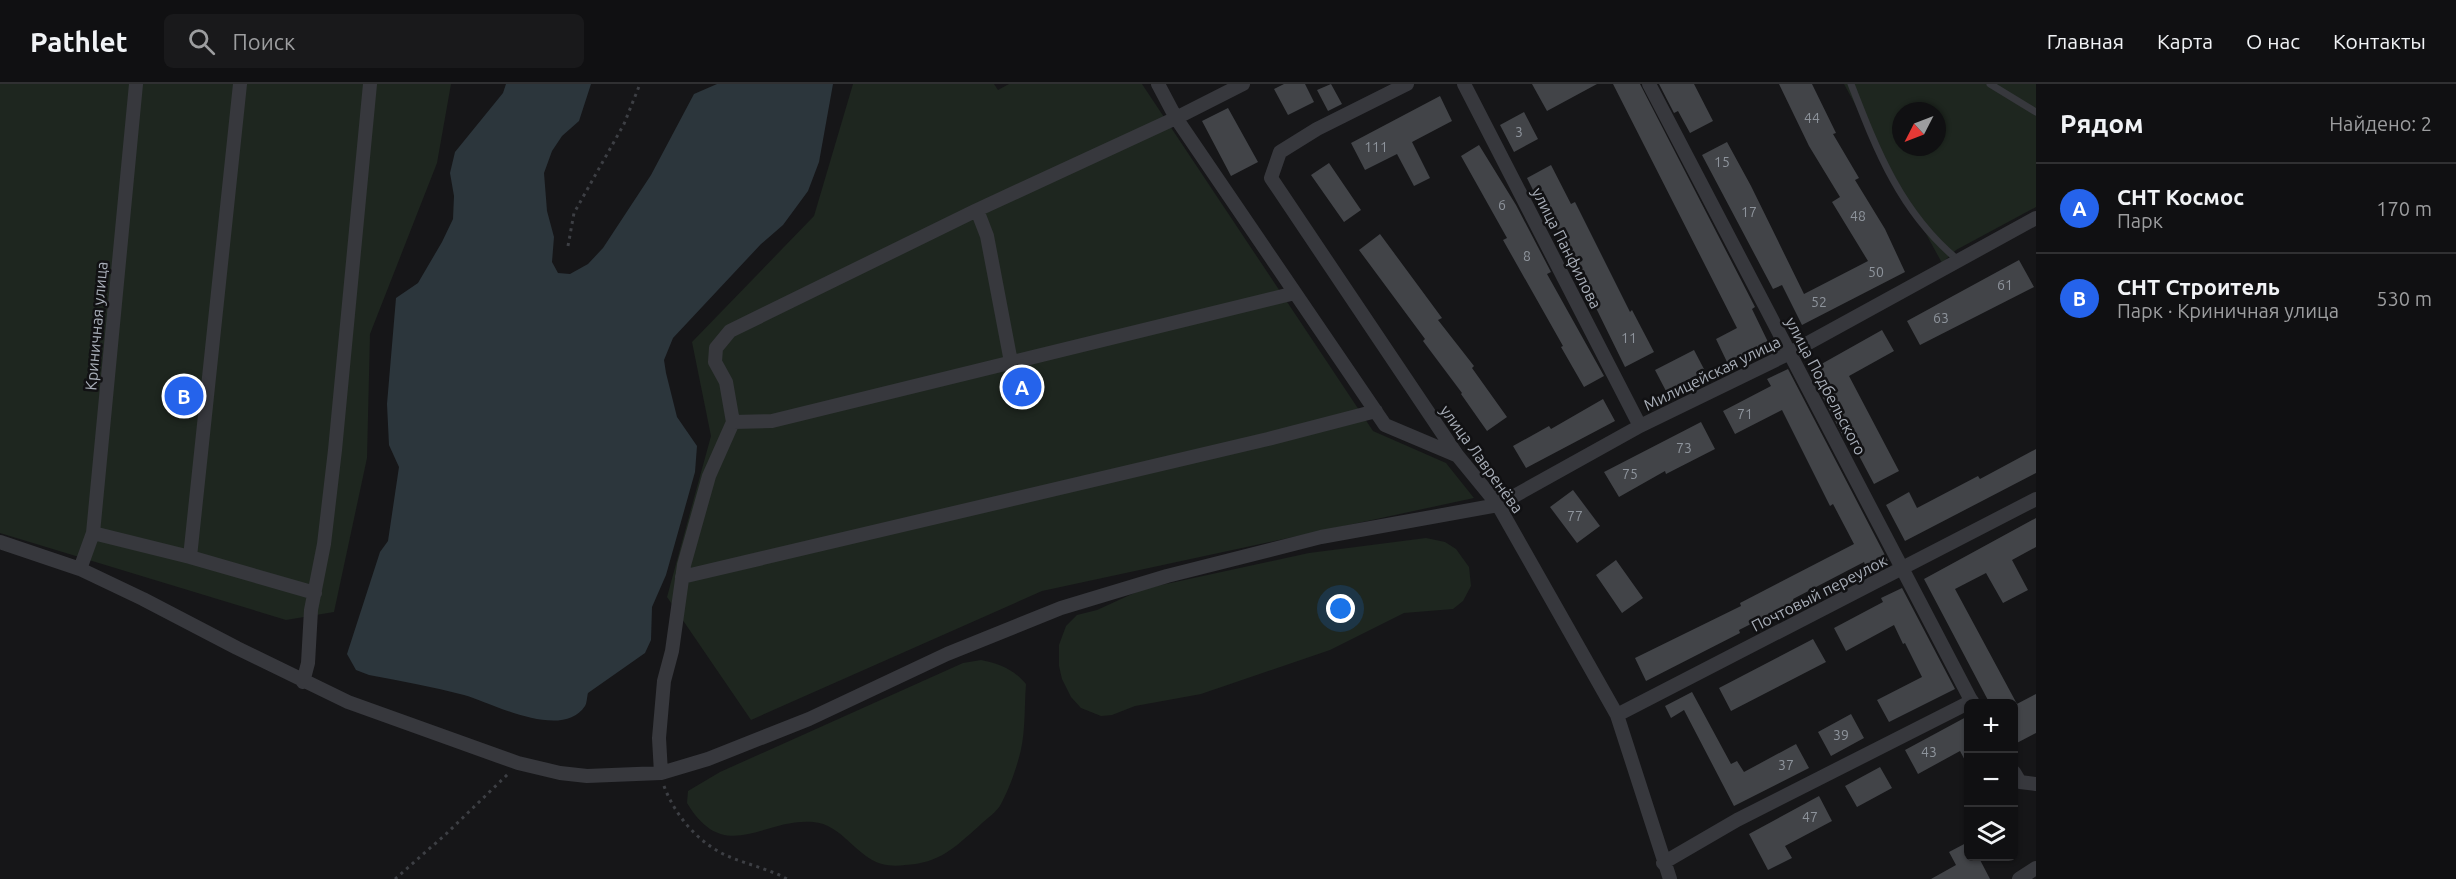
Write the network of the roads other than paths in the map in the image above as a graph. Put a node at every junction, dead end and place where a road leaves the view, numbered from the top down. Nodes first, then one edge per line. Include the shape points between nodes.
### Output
1 (136, 84) edge
2 (240, 84) edge
3 (370, 84) edge
4 (1158, 84) edge
5 (1243, 84) edge
6 (1407, 84) edge
7 (1464, 84) edge
8 (1648, 84) edge
9 (1851, 84) edge
10 (1990, 84) edge
11 (2036, 112) edge
12 (1176, 118) junction
13 (976, 210) junction
14 (2036, 218) edge
15 (1960, 261) junction
16 (1295, 293) junction
17 (1790, 353) junction
18 (1011, 362) junction
19 (1376, 411) junction
20 (733, 422) junction
21 (1640, 426) junction
22 (1457, 455) junction
23 (2036, 499) edge
24 (1498, 505) junction
25 (93, 533) junction
26 (0, 542) edge
27 (190, 557) junction
28 (80, 569) junction
29 (1903, 569) junction
30 (682, 577) junction
31 (315, 593) junction
32 (303, 682) junction
33 (1970, 699) edge
34 (1964, 706) edge
35 (1617, 715) junction
36 (661, 773) junction
37 (2018, 779) edge
38 (2036, 784) edge
39 (1663, 863) junction
40 (2036, 868) edge
41 (1670, 879) edge
42 (2019, 879) edge

1 - 25 street, Криничная улица
2 - 27 street
3 - 31 street via 335,450
4 - 12 street
5 - 12 street
6 - 22 street, улица Лавренёва via 1280,152 1271,178
7 - 21 street, улица Панфилова
8 - 17 street, улица Подбельского
9 - 15 lane via 1875,148 1904,200 1937,242
10 - 11 lane
12 - 13 street
12 - 16 street
13 - 18 street via 987,236
13 - 20 street via 730,331 716,348 715,362 726,382
14 - 15 street, Милицейская улица
15 - 17 street, Милицейская улица
16 - 18 street
16 - 19 street
17 - 21 street, Милицейская улица
17 - 29 street, улица Подбельского
18 - 20 street via 772,420
19 - 22 street via 1385,425
19 - 30 street
20 - 30 street via 709,476
21 - 24 street, Милицейская улица
22 - 24 street, улица Лавренёва
23 - 29 street, Почтовый переулок
24 - 35 street, улица Лавренёва
24 - 36 street, Милицейская улица via 1320,537 1061,608 946,654 809,719
25 - 27 street
25 - 28 street, Криничная улица
26 - 28 street, Милицейская улица
27 - 31 street
28 - 32 street, Милицейская улица
29 - 33 street, улица Подбельского
29 - 35 street, Почтовый переулок
30 - 36 street via 664,681
31 - 32 street
32 - 36 street, Милицейская улица via 518,763 587,776
34 - 39 street via 1737,820
35 - 39 street, улица Лавренёва
37 - 38 street
39 - 41 street, улица Лавренёва
40 - 42 street

